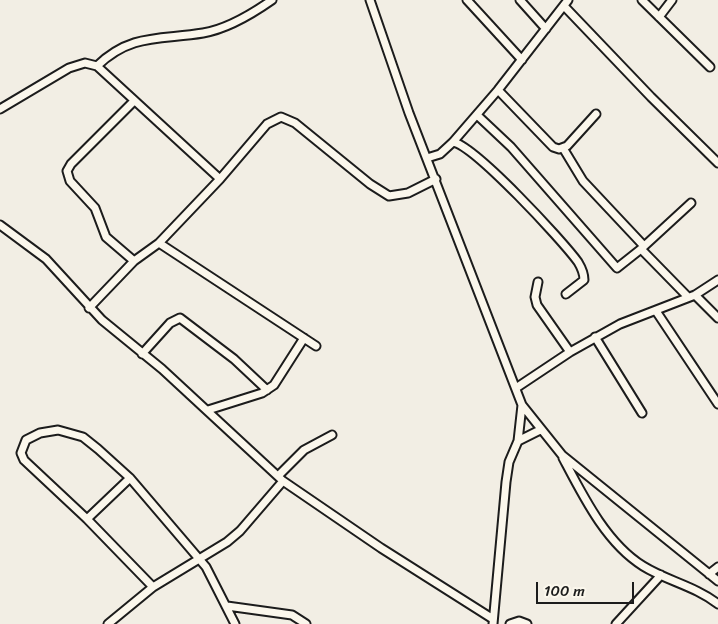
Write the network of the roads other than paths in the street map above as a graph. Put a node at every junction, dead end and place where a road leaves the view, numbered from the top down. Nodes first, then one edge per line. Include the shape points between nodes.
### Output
1 (272, 0) edge
2 (370, 0) edge
3 (467, 0) edge
4 (520, 0) edge
5 (642, 0) edge
6 (672, 0) edge
7 (566, 3) edge
8 (659, 17) junction
9 (546, 29) junction
10 (522, 60) junction
11 (97, 66) junction
12 (710, 67) dead end
13 (498, 90) junction
14 (134, 101) junction
15 (0, 109) edge
16 (596, 114) dead end
17 (476, 115) junction
18 (453, 142) junction
19 (562, 148) junction
20 (427, 158) junction
21 (718, 163) edge
22 (220, 179) junction
23 (436, 179) junction
24 (691, 203) dead end
25 (0, 224) edge
26 (159, 243) junction
27 (643, 248) junction
28 (134, 261) junction
29 (718, 280) edge
30 (538, 282) dead end
31 (566, 294) dead end
32 (691, 296) junction
33 (89, 308) junction
34 (656, 311) junction
35 (718, 318) edge
36 (304, 338) junction
37 (595, 338) junction
38 (316, 346) dead end
39 (570, 352) junction
40 (142, 354) junction
41 (516, 388) junction
42 (267, 390) junction
43 (718, 404) edge
44 (522, 405) junction
45 (208, 410) junction
46 (642, 413) dead end
47 (540, 430) junction
48 (332, 435) dead end
49 (518, 441) junction
50 (562, 455) junction
51 (130, 478) junction
52 (280, 479) junction
53 (87, 519) junction
54 (200, 560) junction
55 (718, 567) edge
56 (709, 574) junction
57 (661, 575) junction
58 (718, 581) edge
59 (153, 587) junction
60 (718, 604) edge
61 (228, 606) junction
62 (493, 621) edge
63 (108, 624) edge
64 (235, 624) edge
65 (306, 624) edge
66 (510, 624) edge
67 (527, 624) edge
68 (616, 624) edge

1 - 11 street via 220,29 150,38 129,44 108,55
2 - 20 street
3 - 10 street
4 - 9 street
5 - 8 street
6 - 8 street
7 - 9 street
7 - 21 street via 651,97
8 - 12 street
9 - 10 street
10 - 13 street
11 - 14 street
11 - 15 street via 85,63 68,68
13 - 17 street
13 - 19 street via 553,147
14 - 22 street
14 - 28 street via 67,171 70,181 95,208 106,237
16 - 19 street
17 - 18 street
17 - 27 street via 511,147 615,267
18 - 20 street via 440,154
18 - 31 street via 466,148 556,234 579,264 584,280
19 - 27 street via 583,180
20 - 23 street
22 - 23 street via 267,124 280,116 295,123 389,196 408,193
22 - 26 street
23 - 41 street
24 - 27 street
25 - 33 street via 54,267
26 - 28 street
26 - 36 street
27 - 32 street
28 - 33 street
29 - 32 street
30 - 39 street via 534,297 536,305
32 - 34 street
32 - 35 street
33 - 40 street
34 - 37 street via 620,324
34 - 43 street
36 - 38 street
36 - 42 street via 284,373
37 - 39 street
37 - 46 street
39 - 41 street
40 - 42 street via 170,323 180,318
40 - 45 street
41 - 44 street
42 - 45 street
44 - 47 street
44 - 49 street
45 - 52 street
47 - 49 street
47 - 50 street
48 - 52 street via 304,450
49 - 62 street via 509,462
50 - 56 street
50 - 57 street via 597,516 626,554
51 - 53 street
51 - 53 street via 83,437 69,432 48,431 26,440 21,453 24,460
51 - 54 street
52 - 54 street via 240,532
52 - 62 street
53 - 59 street
54 - 59 street
54 - 61 street
55 - 56 street
56 - 58 street
57 - 60 street via 692,587
57 - 68 street
59 - 63 street
61 - 64 street
61 - 65 street via 292,614
66 - 67 street via 520,621

